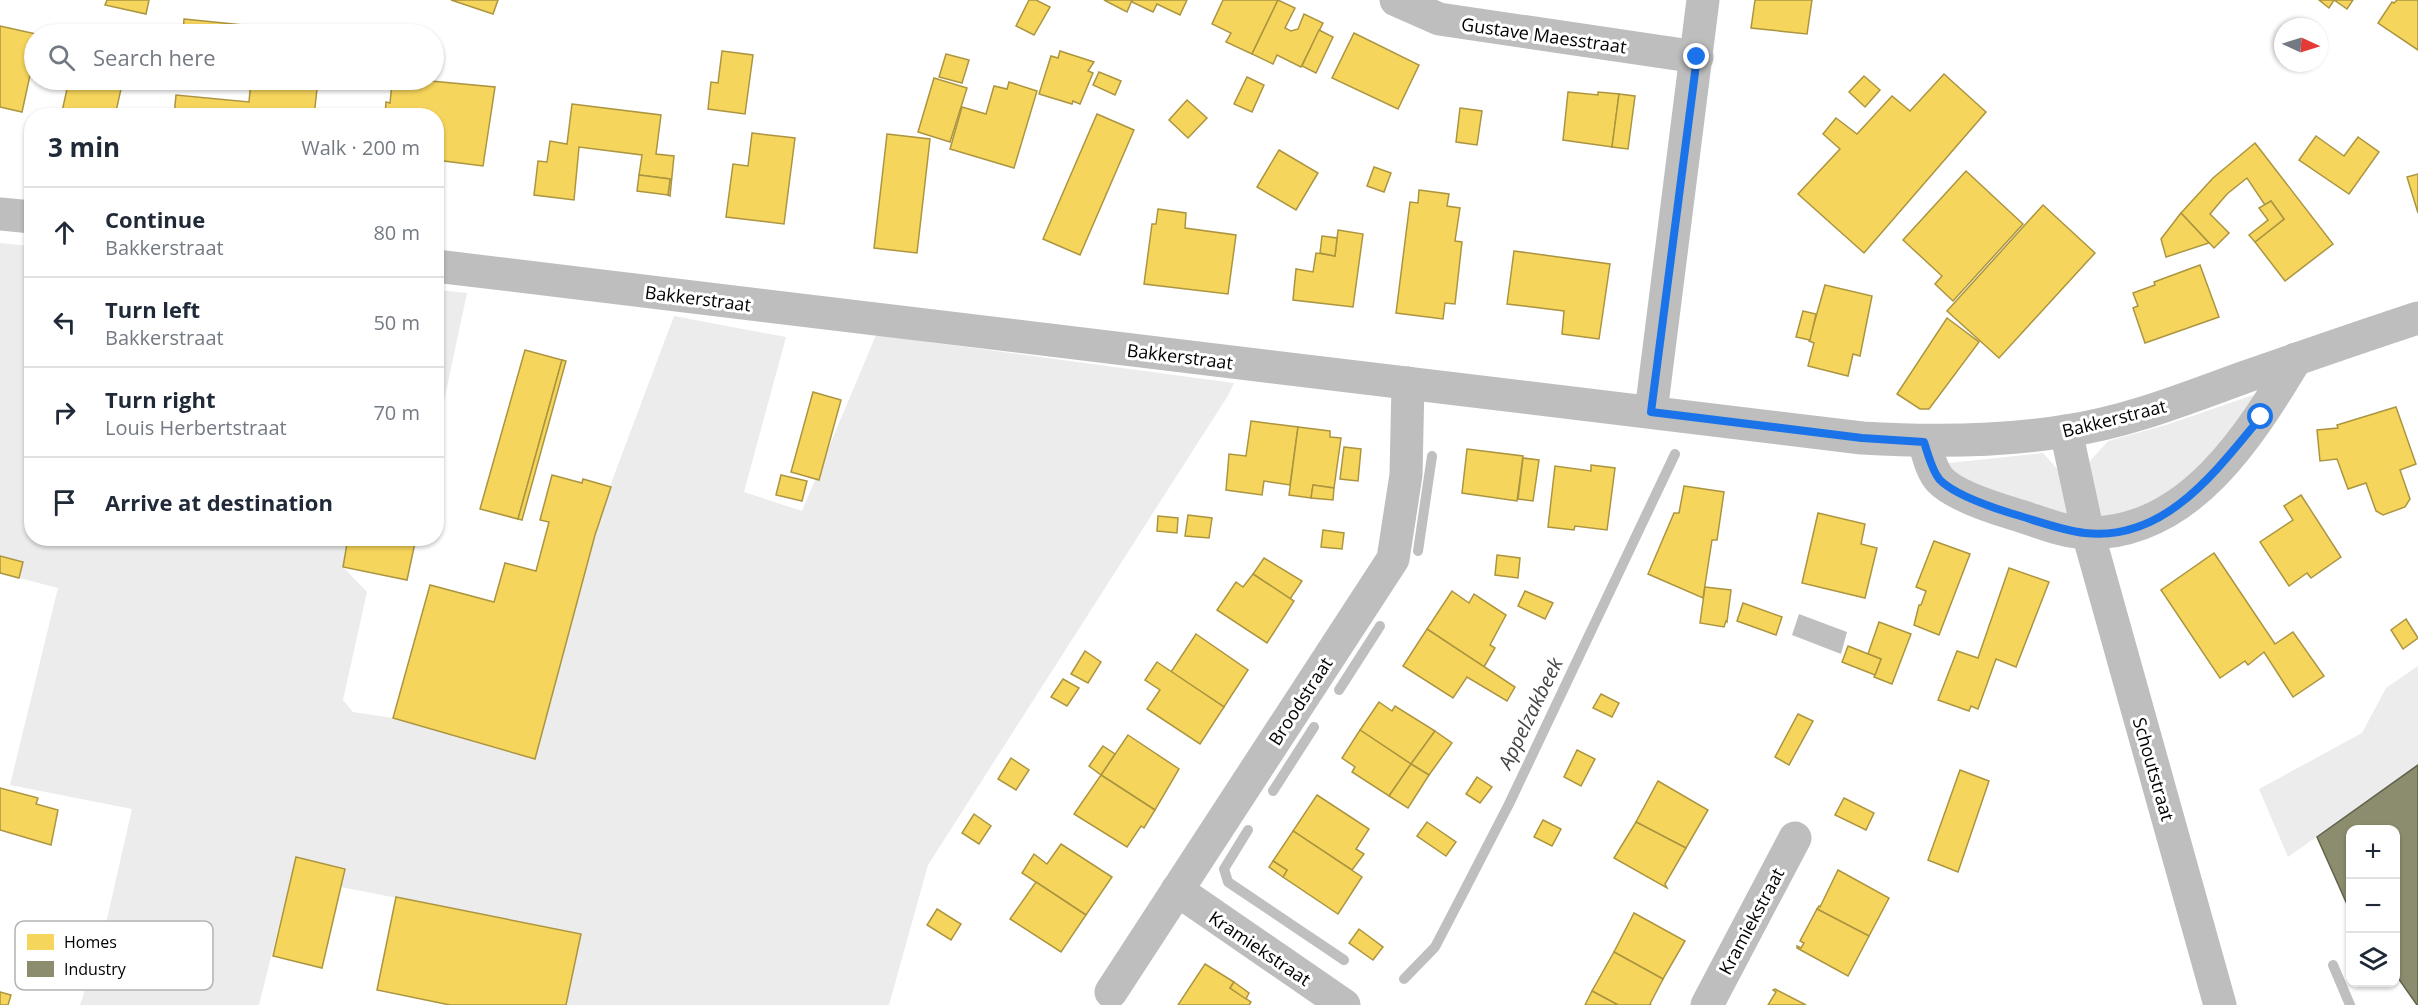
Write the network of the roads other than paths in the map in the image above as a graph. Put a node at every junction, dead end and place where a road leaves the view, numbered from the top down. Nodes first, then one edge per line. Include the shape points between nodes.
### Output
1 (1396, 0) edge
2 (1703, 0) edge
3 (1697, 57) junction
4 (0, 214) edge
5 (24, 216) edge
6 (444, 267) edge
7 (2418, 318) edge
8 (2296, 359) junction
9 (1408, 383) junction
10 (1651, 412) junction
11 (2066, 431) junction
12 (1924, 442) junction
13 (2088, 533) junction
14 (1794, 838) dead end
15 (1177, 890) junction
16 (1111, 992) dead end
17 (1344, 1005) edge
18 (1707, 1005) edge
19 (2220, 1005) edge

1 - 3 street, Gustave Maesstraat via 1439,20
2 - 3 street
3 - 10 street
4 - 5 street
6 - 9 street, Bakkerstraat
7 - 8 street, Bakkerstraat
8 - 11 street, Bakkerstraat via 2164,407
8 - 13 street via 2261,417 2214,474 2187,499 2136,527
9 - 10 street, Bakkerstraat
9 - 15 street, Broodstraat via 1406,475 1393,559
10 - 12 street, Bakkerstraat
11 - 12 street, Bakkerstraat
11 - 13 street, Schoutstraat
12 - 13 street via 1939,478 1947,486 2060,529
13 - 19 street, Schoutstraat
14 - 18 street, Kramiekstraat
15 - 16 street, Broodstraat
15 - 17 street, Kramiekstraat

